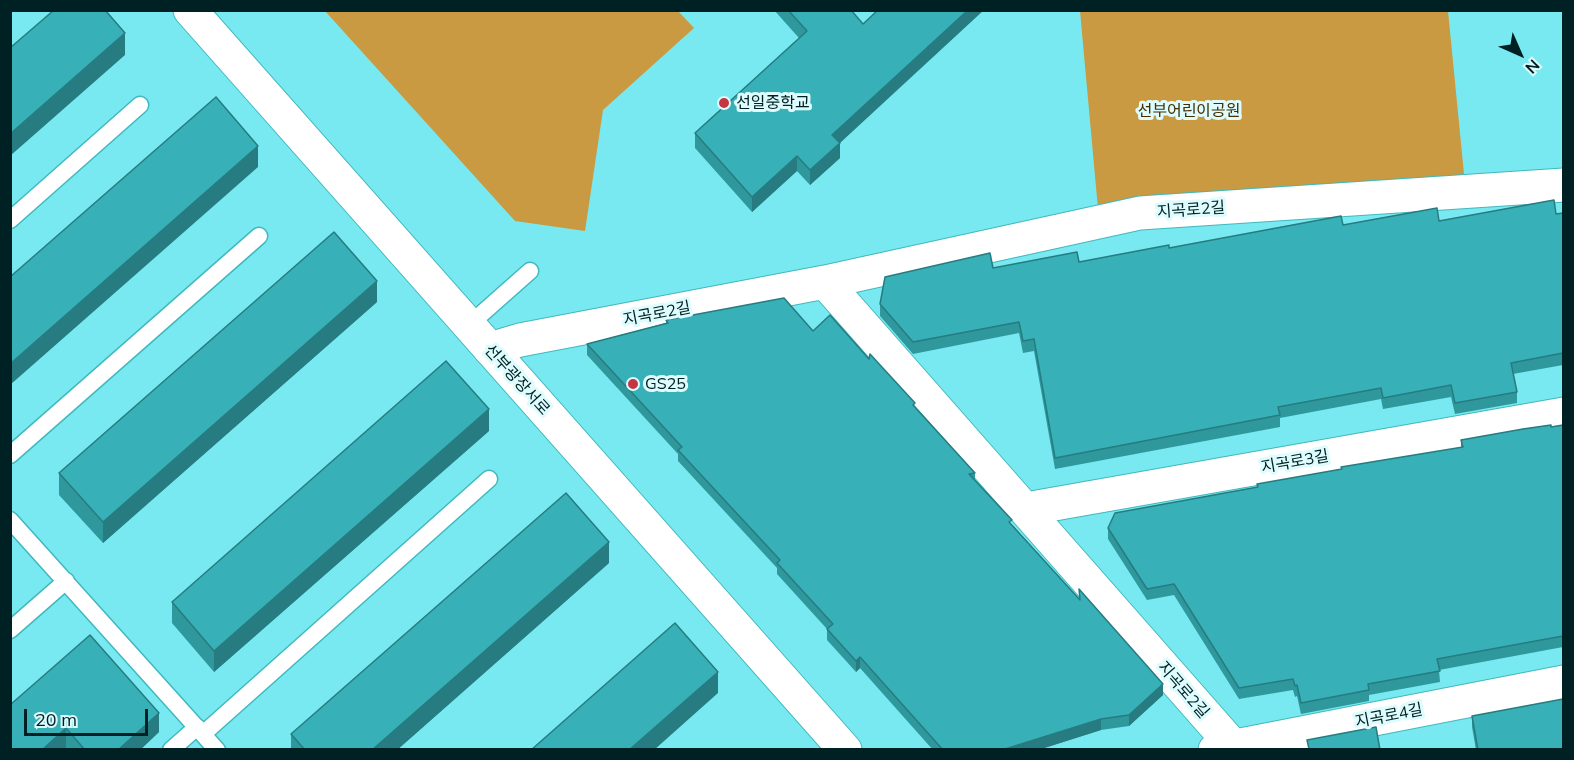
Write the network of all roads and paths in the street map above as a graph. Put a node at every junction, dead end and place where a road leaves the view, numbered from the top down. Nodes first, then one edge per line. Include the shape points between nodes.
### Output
1 (190, 10) edge
2 (140, 105) dead end
3 (1563, 185) edge
4 (10, 220) edge
5 (259, 236) dead end
6 (530, 271) dead end
7 (825, 282) junction
8 (468, 325) junction
9 (490, 349) junction
10 (1563, 414) edge
11 (10, 455) edge
12 (489, 479) dead end
13 (1026, 509) junction
14 (10, 520) edge
15 (66, 581) junction
16 (10, 630) edge
17 (1563, 682) edge
18 (200, 731) junction
19 (1224, 748) edge
20 (171, 750) edge
21 (217, 750) edge
22 (845, 750) edge

1 - 8 street, 선부광장서로
2 - 4 lane
3 - 7 street, 지곡로2길 via 1140,213
5 - 11 lane
6 - 8 lane
7 - 9 street, 지곡로2길
7 - 13 street, 지곡로2길
8 - 9 street, 선부광장서로
9 - 22 street, 선부광장서로
10 - 13 street, 지곡로3길
12 - 18 lane
13 - 19 street, 지곡로2길
14 - 15 lane
15 - 16 lane
15 - 18 lane
17 - 19 street, 지곡로4길
18 - 20 lane
18 - 21 lane

